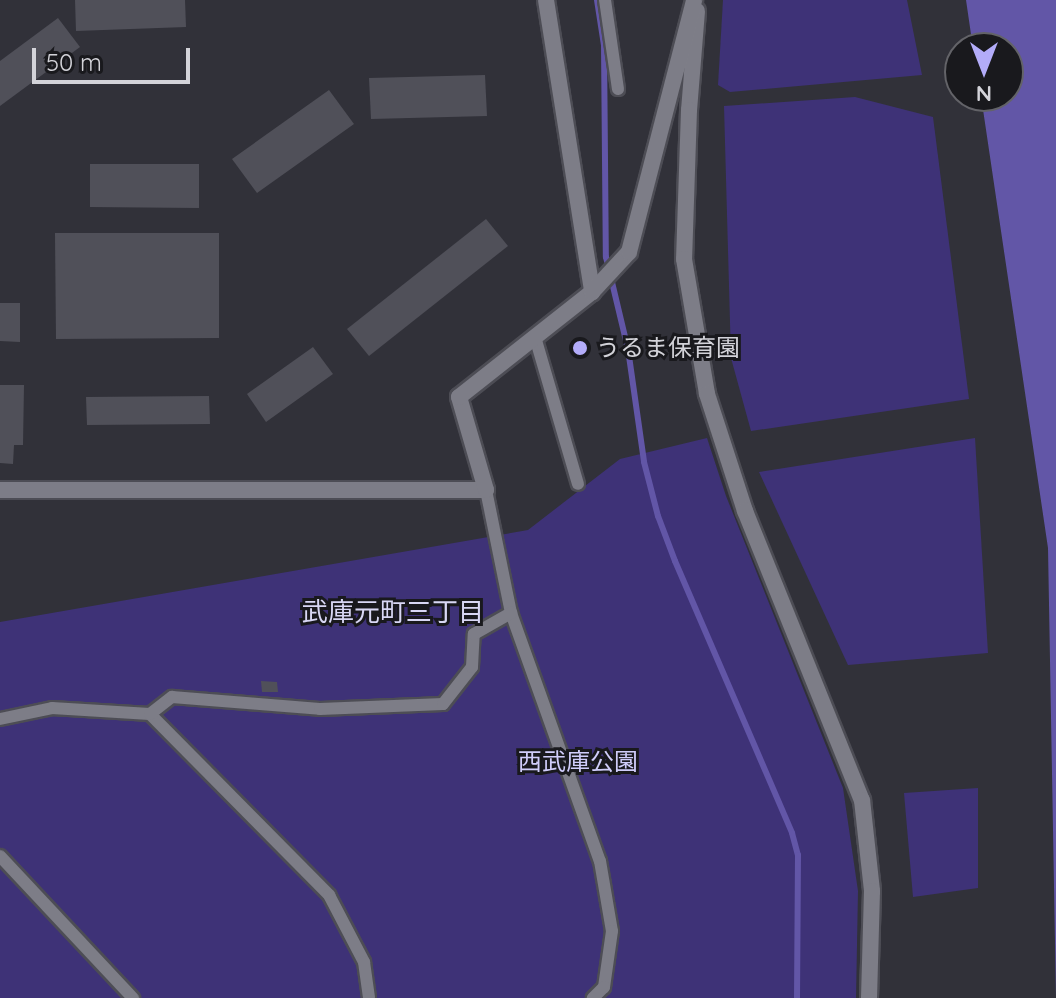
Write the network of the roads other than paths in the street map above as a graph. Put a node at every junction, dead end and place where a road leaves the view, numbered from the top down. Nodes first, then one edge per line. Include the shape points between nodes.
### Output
1 (546, 0) edge
2 (605, 0) edge
3 (696, 0) edge
4 (618, 89) dead end
5 (592, 292) junction
6 (535, 337) junction
7 (578, 484) dead end
8 (0, 490) edge
9 (486, 490) junction
10 (511, 613) junction
11 (150, 714) junction
12 (0, 719) edge
13 (0, 856) edge
14 (133, 998) edge
15 (369, 998) edge
16 (593, 998) edge
17 (869, 998) edge

1 - 5 street
2 - 4 lane
3 - 5 street via 636,236 629,252
3 - 17 street via 684,259 707,394 745,511 862,800 872,891
5 - 6 street
6 - 7 lane
6 - 9 street via 459,397
8 - 9 street
9 - 10 lane
10 - 11 lane via 474,634 472,667 443,704 320,709 172,697
10 - 16 lane via 600,861 612,931 604,987
11 - 12 lane via 52,708
11 - 15 lane via 329,895 364,962
13 - 14 lane

